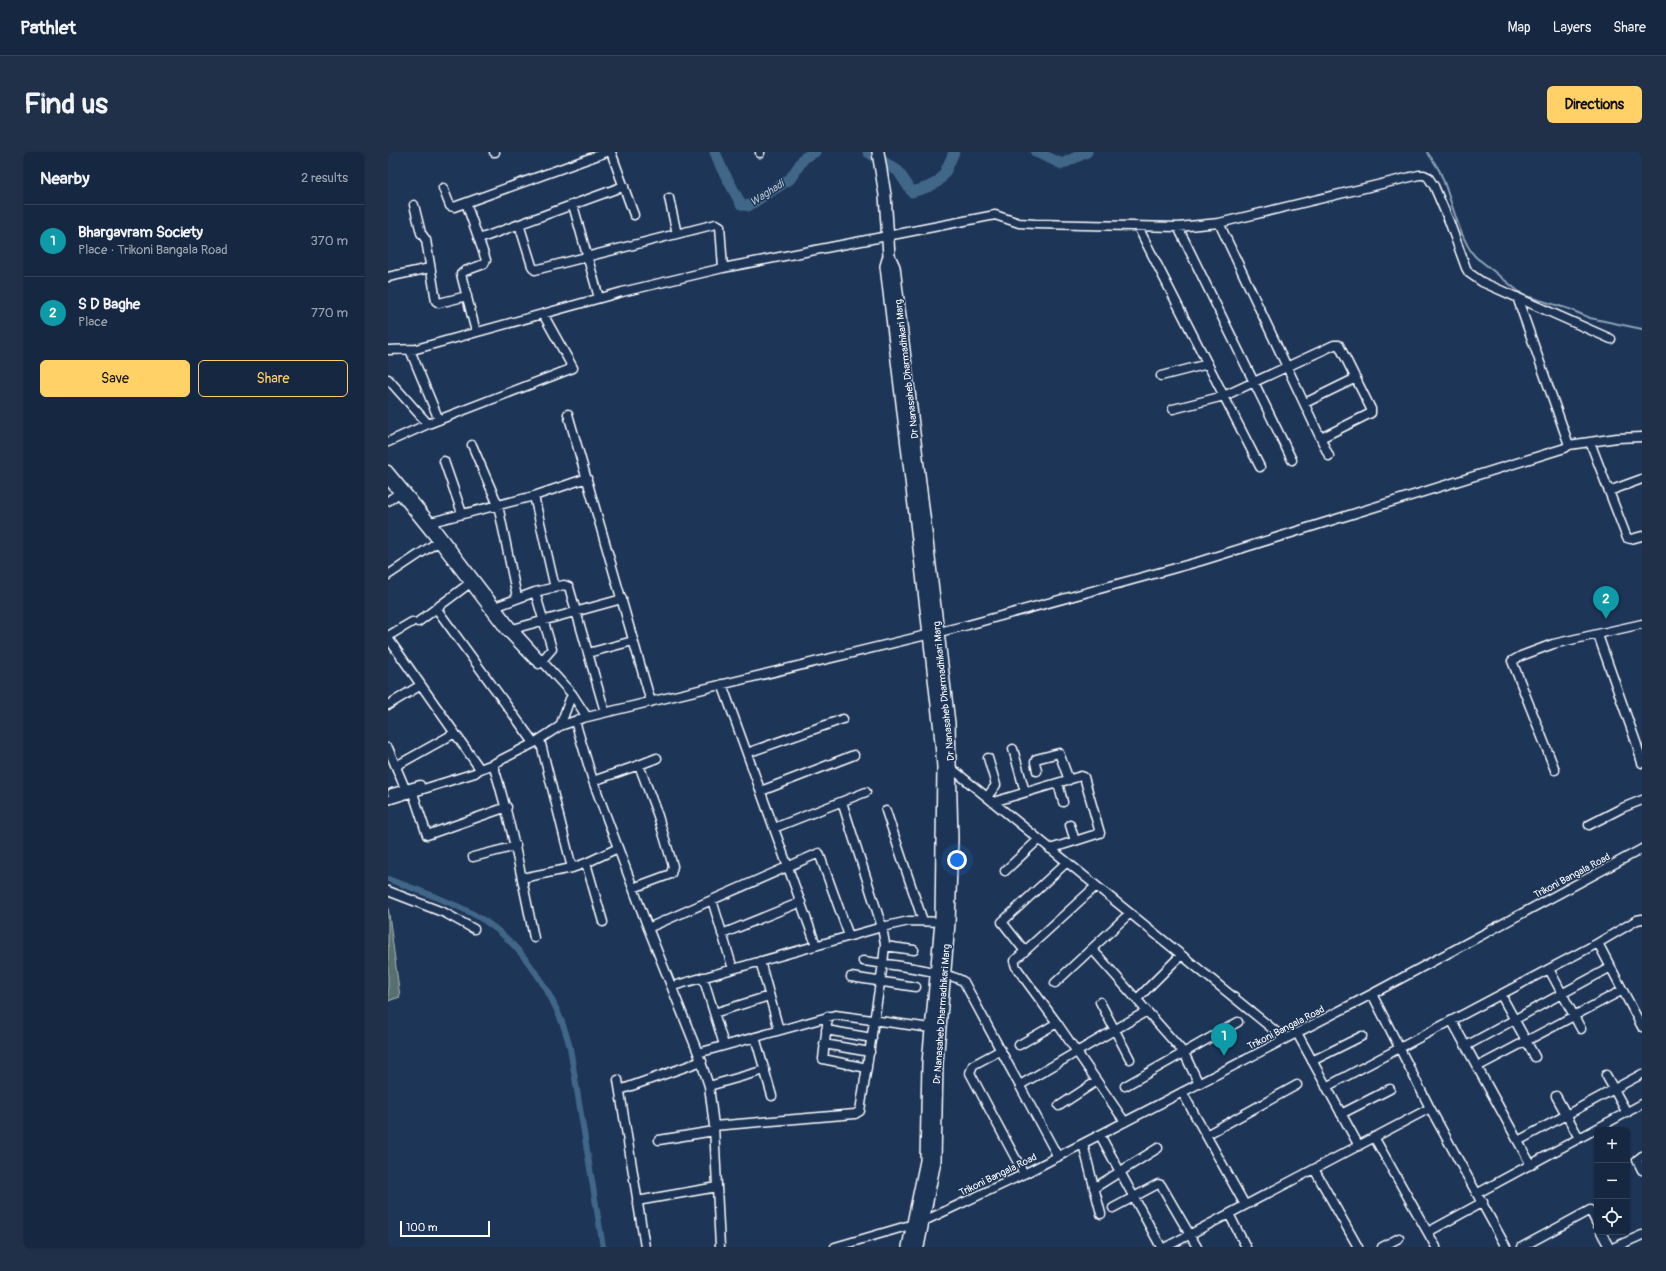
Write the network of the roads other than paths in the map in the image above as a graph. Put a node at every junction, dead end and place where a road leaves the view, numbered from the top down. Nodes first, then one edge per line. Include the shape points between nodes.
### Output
1 (607, 152) edge
2 (611, 152) edge
3 (878, 152) edge
4 (624, 186) junction
5 (443, 188) dead end
6 (669, 198) dead end
7 (466, 203) junction
8 (573, 204) junction
9 (414, 205) dead end
10 (634, 215) dead end
11 (1219, 222) junction
12 (519, 224) junction
13 (1138, 227) junction
14 (1178, 227) junction
15 (677, 234) junction
16 (888, 234) junction
17 (479, 239) junction
18 (588, 257) junction
19 (430, 268) junction
20 (723, 268) junction
21 (388, 277) edge
22 (467, 296) junction
23 (1517, 297) junction
24 (599, 298) junction
25 (543, 314) junction
26 (476, 332) junction
27 (1611, 339) dead end
28 (388, 350) edge
29 (410, 350) junction
30 (1208, 364) junction
31 (1288, 367) junction
32 (1161, 376) dead end
33 (1356, 378) junction
34 (388, 379) edge
35 (1254, 383) junction
36 (1224, 396) junction
37 (1305, 403) junction
38 (1172, 409) dead end
39 (568, 414) dead end
40 (440, 420) junction
41 (428, 424) junction
42 (1642, 437) edge
43 (1321, 438) junction
44 (388, 442) edge
45 (1590, 442) junction
46 (472, 445) dead end
47 (1569, 445) junction
48 (1329, 456) dead end
49 (1292, 460) dead end
50 (444, 462) dead end
51 (1260, 467) dead end
52 (388, 470) edge
53 (587, 478) junction
54 (1642, 479) edge
55 (388, 480) edge
56 (1609, 491) junction
57 (398, 493) junction
58 (534, 496) junction
59 (388, 501) edge
60 (498, 505) junction
61 (462, 513) junction
62 (431, 522) junction
63 (1642, 536) edge
64 (441, 540) junction
65 (388, 575) edge
66 (472, 582) junction
67 (555, 588) junction
68 (535, 592) junction
69 (517, 597) junction
70 (622, 598) junction
71 (436, 608) junction
72 (492, 608) junction
73 (576, 611) junction
74 (544, 620) junction
75 (1642, 624) edge
76 (510, 630) junction
77 (934, 633) junction
78 (1598, 635) junction
79 (388, 637) edge
80 (633, 641) junction
81 (588, 653) junction
82 (540, 662) junction
83 (722, 684) junction
84 (421, 685) junction
85 (570, 699) junction
86 (651, 702) junction
87 (388, 704) edge
88 (605, 712) junction
89 (582, 719) junction
90 (843, 719) dead end
91 (560, 726) junction
92 (455, 733) junction
93 (537, 742) junction
94 (388, 748) edge
95 (1013, 749) dead end
96 (747, 753) junction
97 (854, 755) dead end
98 (657, 758) dead end
99 (988, 758) dead end
100 (1642, 763) edge
101 (493, 764) junction
102 (639, 765) junction
103 (396, 766) junction
104 (947, 768) junction
105 (480, 769) junction
106 (1555, 770) dead end
107 (1037, 771) dead end
108 (1069, 780) junction
109 (593, 781) junction
110 (1058, 783) junction
111 (761, 791) junction
112 (409, 792) junction
113 (866, 792) dead end
114 (1025, 792) junction
115 (388, 794) edge
116 (990, 799) junction
117 (388, 800) edge
118 (1642, 800) edge
119 (842, 802) junction
120 (1063, 802) dead end
121 (507, 808) junction
122 (886, 811) dead end
123 (1070, 825) dead end
124 (1589, 825) dead end
125 (774, 828) junction
126 (1039, 839) junction
127 (1075, 841) junction
128 (516, 846) junction
129 (618, 848) junction
130 (1050, 849) junction
131 (1642, 849) edge
132 (473, 857) dead end
133 (1067, 862) junction
134 (586, 863) junction
135 (788, 866) junction
136 (572, 868) junction
137 (1005, 872) dead end
138 (522, 878) junction
139 (1096, 886) junction
140 (633, 888) junction
141 (388, 891) edge
142 (712, 900) junction
143 (801, 902) junction
144 (1130, 913) junction
145 (1642, 919) edge
146 (923, 921) junction
147 (603, 922) dead end
148 (945, 922) junction
149 (882, 927) junction
150 (648, 928) junction
151 (474, 929) dead end
152 (722, 934) junction
153 (849, 936) junction
154 (534, 938) dead end
155 (1598, 943) junction
156 (816, 946) junction
157 (885, 946) junction
158 (1092, 949) junction
159 (914, 950) dead end
160 (1024, 950) junction
161 (1181, 955) junction
162 (760, 961) junction
163 (863, 961) dead end
164 (883, 964) junction
165 (1611, 967) junction
166 (733, 969) junction
167 (1549, 969) junction
168 (941, 974) junction
169 (703, 977) junction
170 (851, 977) dead end
171 (880, 981) junction
172 (1055, 983) dead end
173 (673, 986) junction
174 (916, 987) dead end
175 (1622, 990) junction
176 (1372, 994) junction
177 (1562, 994) junction
178 (1500, 995) junction
179 (769, 996) junction
180 (1136, 999) junction
181 (1100, 1002) dead end
182 (1147, 1011) junction
183 (714, 1013) junction
184 (1574, 1015) junction
185 (828, 1016) junction
186 (875, 1020) junction
187 (1514, 1020) junction
188 (1452, 1021) junction
189 (1238, 1022) dead end
190 (1057, 1023) junction
191 (1642, 1027) edge
192 (931, 1028) junction
193 (1581, 1029) dead end
194 (779, 1030) junction
195 (826, 1030) junction
196 (1115, 1030) junction
197 (1297, 1033) junction
198 (1362, 1036) dead end
199 (755, 1037) junction
200 (872, 1038) junction
201 (1285, 1040) junction
202 (1526, 1041) junction
203 (824, 1044) junction
204 (724, 1045) junction
205 (1019, 1045) dead end
206 (1466, 1046) junction
207 (1400, 1048) junction
208 (1001, 1050) junction
209 (870, 1052) junction
210 (1077, 1052) junction
211 (698, 1053) junction
212 (1184, 1053) junction
213 (1535, 1057) dead end
214 (1130, 1059) dead end
215 (702, 1061) junction
216 (1312, 1061) junction
217 (1477, 1067) junction
218 (867, 1068) junction
219 (764, 1070) junction
220 (1642, 1074) edge
221 (1606, 1075) dead end
222 (618, 1080) dead end
223 (1096, 1081) junction
224 (1199, 1084) junction
225 (1020, 1085) junction
226 (1297, 1085) dead end
227 (709, 1086) junction
228 (1125, 1086) dead end
229 (1326, 1087) junction
230 (1390, 1089) dead end
231 (1614, 1089) junction
232 (620, 1090) junction
233 (1182, 1092) junction
234 (772, 1096) dead end
235 (1556, 1096) dead end
236 (1642, 1104) edge
237 (1059, 1106) dead end
238 (1430, 1108) junction
239 (1627, 1113) junction
240 (1341, 1114) junction
241 (1566, 1115) junction
242 (1125, 1122) junction
243 (714, 1128) junction
244 (1100, 1135) junction
245 (1206, 1135) junction
246 (1374, 1137) junction
247 (1579, 1138) junction
248 (659, 1140) dead end
249 (1518, 1141) junction
250 (1083, 1144) junction
251 (1358, 1146) junction
252 (1158, 1148) dead end
253 (1642, 1156) edge
254 (1058, 1157) junction
255 (1530, 1165) junction
256 (1314, 1169) junction
257 (1642, 1170) edge
258 (1120, 1172) junction
259 (1024, 1174) junction
260 (716, 1188) junction
261 (1094, 1188) junction
262 (1478, 1193) junction
263 (1134, 1197) junction
264 (637, 1201) junction
265 (1483, 1202) junction
266 (1245, 1205) junction
267 (1113, 1208) dead end
268 (1101, 1214) dead end
269 (1229, 1214) junction
270 (1594, 1218) edge
271 (924, 1221) junction
272 (912, 1224) junction
273 (1428, 1232) junction
274 (1190, 1234) junction
275 (1603, 1235) edge
276 (1642, 1235) edge
277 (1399, 1238) dead end
278 (645, 1247) edge
279 (720, 1247) edge
280 (835, 1247) edge
281 (908, 1247) edge
282 (918, 1247) edge
283 (1161, 1247) edge
284 (1166, 1247) edge
285 (1197, 1247) edge
286 (1246, 1247) edge
287 (1358, 1247) edge
288 (1382, 1247) edge
289 (1436, 1247) edge
290 (1506, 1247) edge
291 (1522, 1247) edge
292 (1609, 1247) edge
293 (1615, 1247) edge

1 - 7 street
2 - 4 street
3 - 16 main road, Dr Nanasaheb Dharmadhikari Marg
4 - 8 street
4 - 10 street
5 - 7 street via 450,206
6 - 15 street
7 - 17 street
8 - 12 street
8 - 18 street
9 - 19 street via 421,233 426,240
11 - 14 street
11 - 23 street via 1424,175 1434,186 1470,273 1482,282
11 - 31 street
12 - 17 street
12 - 18 street via 535,270
13 - 14 street
13 - 16 street via 1019,223 995,215
13 - 30 street
14 - 35 street
15 - 18 street
15 - 20 street via 718,224
16 - 20 street
16 - 77 main road, Dr Nanasaheb Dharmadhikari Marg via 889,256 894,267
17 - 22 street via 486,263 461,274
18 - 24 street
19 - 21 street
19 - 22 street via 437,303
20 - 24 street
22 - 26 street
23 - 27 street
23 - 47 street
24 - 25 street
25 - 26 street
25 - 40 street via 573,368
26 - 29 street
28 - 29 street
29 - 40 street
30 - 32 street
30 - 36 street
31 - 33 street via 1337,345 1341,347
31 - 35 street
31 - 37 street
33 - 37 street
33 - 43 street via 1371,410 1370,414
34 - 41 street
35 - 36 street
35 - 49 street
36 - 38 street
36 - 51 street
37 - 43 street
39 - 53 street
40 - 41 street
41 - 44 street
42 - 45 street
43 - 48 street
45 - 47 street
45 - 56 street
46 - 60 street
47 - 77 street via 1201,561
50 - 61 street
52 - 62 street
53 - 58 street
53 - 70 street
54 - 56 street
55 - 57 street
56 - 63 street via 1627,538
57 - 59 street
57 - 64 street
58 - 60 street
58 - 67 street
60 - 61 street
60 - 69 street
61 - 62 street
62 - 64 street
64 - 65 street
64 - 66 street
66 - 71 street
66 - 72 street
67 - 68 street
67 - 73 street via 564,585 569,587
68 - 69 street
68 - 74 street
69 - 72 street
70 - 73 street
70 - 80 street
71 - 79 street
71 - 93 street
72 - 76 street
73 - 74 street
73 - 81 street
74 - 76 street
74 - 82 street via 552,649
75 - 78 street
76 - 82 street
77 - 83 street
77 - 104 main road, Dr Nanasaheb Dharmadhikari Marg via 949,723
78 - 100 street
78 - 106 street via 1553,644 1512,661
79 - 84 street
80 - 81 street
80 - 86 street
81 - 88 street
82 - 85 street
82 - 89 street via 572,694
83 - 86 street
83 - 96 street
84 - 87 street
84 - 92 street
85 - 89 street
85 - 91 street
86 - 88 street
88 - 89 street
89 - 91 street
89 - 109 street
90 - 96 street
91 - 93 street
92 - 103 street
92 - 105 street
93 - 101 street
93 - 136 street
94 - 103 street
95 - 114 street
96 - 111 street
97 - 111 street
98 - 102 street
99 - 116 street via 996,785
101 - 105 street
101 - 121 street
102 - 109 street
102 - 140 street via 673,866 671,874
103 - 112 street
104 - 116 street
104 - 148 main road, Dr Nanasaheb Dharmadhikari Marg via 952,839
105 - 112 street via 475,773
107 - 108 street via 1036,759 1060,753
108 - 110 street
108 - 127 street via 1081,776 1085,778 1100,831 1098,834
109 - 129 street
110 - 114 street
110 - 120 street
111 - 125 street
112 - 115 street
112 - 117 street
112 - 121 street via 427,835
113 - 119 street
114 - 116 street
116 - 126 street
118 - 124 street
119 - 125 street
119 - 149 street
121 - 128 street
122 - 146 street
123 - 127 street
125 - 135 street
126 - 130 street
126 - 137 street
127 - 130 street
128 - 132 street
128 - 138 street
129 - 134 street
129 - 140 street
130 - 133 street
131 - 176 street, Trikoni Bangala Road
133 - 139 street
133 - 160 street via 1002,922
134 - 136 street
134 - 147 street
135 - 142 street
135 - 143 street
135 - 153 street via 819,853
136 - 138 street
138 - 154 street
139 - 144 street
139 - 160 street
140 - 150 street
141 - 151 street via 445,913
142 - 150 street
142 - 152 street
143 - 152 street
143 - 156 street
144 - 158 street
144 - 161 street
145 - 155 street
146 - 148 street
146 - 149 street via 909,921
148 - 168 main road, Dr Nanasaheb Dharmadhikari Marg
149 - 153 street
149 - 157 street
150 - 173 street
152 - 166 street
153 - 156 street
155 - 165 street
155 - 167 street
156 - 162 street
157 - 159 street
157 - 164 street
158 - 172 street
158 - 180 street
160 - 190 street via 1015,959 1014,964
161 - 180 street
161 - 201 street
162 - 166 street
162 - 179 street
163 - 164 street
164 - 168 street
164 - 171 street
165 - 175 street
165 - 177 street
166 - 169 street
167 - 177 street
167 - 178 street
168 - 192 main road, Dr Nanasaheb Dharmadhikari Marg
168 - 208 street via 961,980 967,986
168 - 271 main road, Dr Nanasaheb Dharmadhikari Marg via 935,1160
169 - 173 street
169 - 183 street
170 - 171 street
171 - 174 street
171 - 186 street
173 - 211 street
175 - 184 street
175 - 191 street
176 - 197 street, Trikoni Bangala Road
176 - 207 street
177 - 184 street
177 - 187 street
178 - 187 street
178 - 188 street
179 - 183 street
179 - 194 street
180 - 182 street
181 - 196 street
182 - 196 street
182 - 212 street
183 - 204 street
184 - 193 street
184 - 202 street
185 - 186 street via 843,1015
185 - 194 street
185 - 195 street
186 - 192 street
186 - 200 street
187 - 202 street
187 - 206 street
188 - 206 street
188 - 207 street
189 - 212 street
190 - 205 street
190 - 210 street
192 - 272 main road, Dr Nanasaheb Dharmadhikari Marg via 926,1161
194 - 199 street
195 - 200 street
195 - 203 street
196 - 210 street
196 - 214 street
197 - 201 street, Trikoni Bangala Road
197 - 216 street
198 - 216 street
199 - 204 street
199 - 219 street
200 - 209 street
201 - 224 street, Trikoni Bangala Road
202 - 213 street
202 - 217 street
203 - 209 street
203 - 218 street via 823,1059
204 - 211 street
206 - 217 street
207 - 229 street
207 - 238 street
208 - 225 street
208 - 259 street via 972,1065 970,1073
209 - 218 street
210 - 223 street
210 - 225 street
211 - 215 street
212 - 224 street
212 - 228 street
215 - 227 street
215 - 232 street
216 - 229 street
217 - 249 street
218 - 243 street via 861,1109 857,1113
219 - 227 street
219 - 234 street
220 - 231 street
221 - 231 street
222 - 232 street
223 - 237 street
223 - 242 street
224 - 233 street, Trikoni Bangala Road
225 - 254 street
226 - 245 street
227 - 243 street
229 - 240 street
230 - 240 street
231 - 239 street
231 - 241 street
232 - 264 street
233 - 242 street, Trikoni Bangala Road
233 - 245 street
235 - 241 street
236 - 239 street
238 - 246 street
238 - 262 street
239 - 247 street
240 - 251 street
241 - 247 street
241 - 249 street
242 - 244 street, Trikoni Bangala Road
243 - 248 street
243 - 260 street
244 - 250 street, Trikoni Bangala Road
244 - 258 street
245 - 266 street
246 - 251 street
246 - 273 street
247 - 255 street
249 - 255 street
250 - 254 street, Trikoni Bangala Road
250 - 261 street
251 - 256 street
252 - 258 street
253 - 257 street via 1637,1160
254 - 259 street, Trikoni Bangala Road
255 - 262 street
256 - 266 street
256 - 287 street
258 - 261 street
258 - 263 street
259 - 271 street, Trikoni Bangala Road
260 - 264 street
260 - 279 street
261 - 268 street
262 - 265 street
263 - 267 street
263 - 274 street via 1158,1184 1161,1185
263 - 283 street
264 - 278 street
265 - 273 street
265 - 290 street
266 - 269 street
269 - 274 street
269 - 286 street
270 - 291 street via 1590,1210
271 - 272 street, Trikoni Bangala Road
271 - 282 main road, Dr Nanasaheb Dharmadhikari Marg
272 - 280 street, Trikoni Bangala Road
272 - 281 main road, Dr Nanasaheb Dharmadhikari Marg
273 - 289 street
274 - 284 street
274 - 285 street
275 - 292 street
276 - 293 street
277 - 288 street

